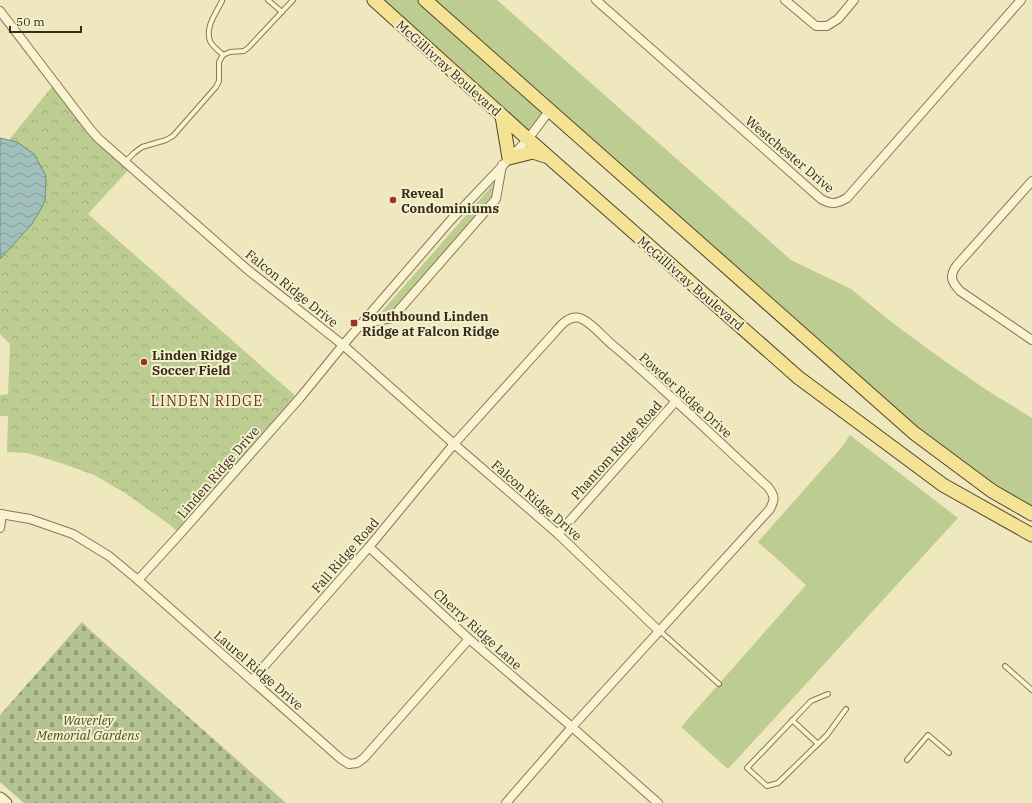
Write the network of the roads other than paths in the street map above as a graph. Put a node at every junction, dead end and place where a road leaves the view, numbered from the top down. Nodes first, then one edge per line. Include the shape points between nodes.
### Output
1 (268, 0) edge
2 (293, 0) edge
3 (374, 0) edge
4 (425, 0) edge
5 (596, 0) edge
6 (785, 0) edge
7 (854, 0) edge
8 (1021, 0) edge
9 (222, 2) dead end
10 (0, 11) edge
11 (282, 12) junction
12 (223, 56) junction
13 (550, 110) junction
14 (502, 116) junction
15 (528, 139) junction
16 (547, 156) junction
17 (125, 162) junction
18 (506, 162) junction
19 (1032, 181) edge
20 (361, 324) junction
21 (1032, 340) edge
22 (343, 345) junction
23 (676, 401) junction
24 (454, 444) junction
25 (1, 514) edge
26 (1032, 514) edge
27 (0, 528) edge
28 (558, 534) junction
29 (1032, 535) edge
30 (369, 546) junction
31 (138, 580) junction
32 (659, 631) junction
33 (469, 639) junction
34 (1005, 666) dead end
35 (252, 680) junction
36 (719, 684) dead end
37 (1032, 690) edge
38 (828, 694) dead end
39 (846, 709) dead end
40 (792, 720) junction
41 (572, 727) junction
42 (818, 744) junction
43 (948, 753) dead end
44 (906, 760) dead end
45 (0, 798) edge
46 (6, 803) edge
47 (506, 803) edge
48 (658, 803) edge

1 - 11 lane
2 - 11 lane
3 - 14 main road, McGillivray Boulevard
4 - 13 main road
5 - 8 street, Westchester Drive via 821,199 834,203 847,198
6 - 7 street via 816,26 827,26 838,19
9 - 12 lane via 208,32 210,42
10 - 17 street, Falcon Ridge Drive via 90,129
11 - 12 lane via 249,48
12 - 17 lane via 219,62 220,72 216,87 173,136 142,147
13 - 15 street, Linden Ridge Drive
13 - 26 main road via 914,433 992,491
14 - 15 main road, McGillivray Boulevard
14 - 18 main road
15 - 16 main road, McGillivray Boulevard
15 - 18 street, Linden Ridge Drive
16 - 18 main road via 533,152
16 - 29 main road, McGillivray Boulevard via 799,378 943,485
17 - 22 street, Falcon Ridge Drive via 248,270
18 - 20 street, Linden Ridge Drive via 450,221
18 - 20 street via 496,199 392,318
19 - 21 street via 957,265 951,278 960,291
20 - 22 street, Linden Ridge Drive
22 - 24 street, Falcon Ridge Drive
22 - 31 street, Linden Ridge Drive via 299,399
23 - 24 street, Powder Ridge Drive via 589,323 578,318 567,319
23 - 28 street, Phantom Ridge Road
23 - 32 street, Powder Ridge Drive via 768,487 773,493 774,501 770,509
24 - 28 street, Falcon Ridge Drive
24 - 30 street, Fall Ridge Road
25 - 27 street
25 - 31 street, Laurel Ridge Drive via 30,518 73,534 108,556
28 - 32 street, Falcon Ridge Drive
30 - 33 street, Cherry Ridge Lane
30 - 35 street, Fall Ridge Road
31 - 35 street, Laurel Ridge Drive
32 - 36 lane
32 - 41 street
33 - 35 street, Laurel Ridge Drive via 357,763 349,764 341,759
33 - 41 street, Cherry Ridge Lane
34 - 37 lane
38 - 40 lane via 811,701
39 - 42 lane
40 - 42 lane
40 - 42 lane via 747,768 767,786 778,783
41 - 47 street
41 - 48 street, Cherry Ridge Lane
43 - 44 lane via 928,735
45 - 46 street

